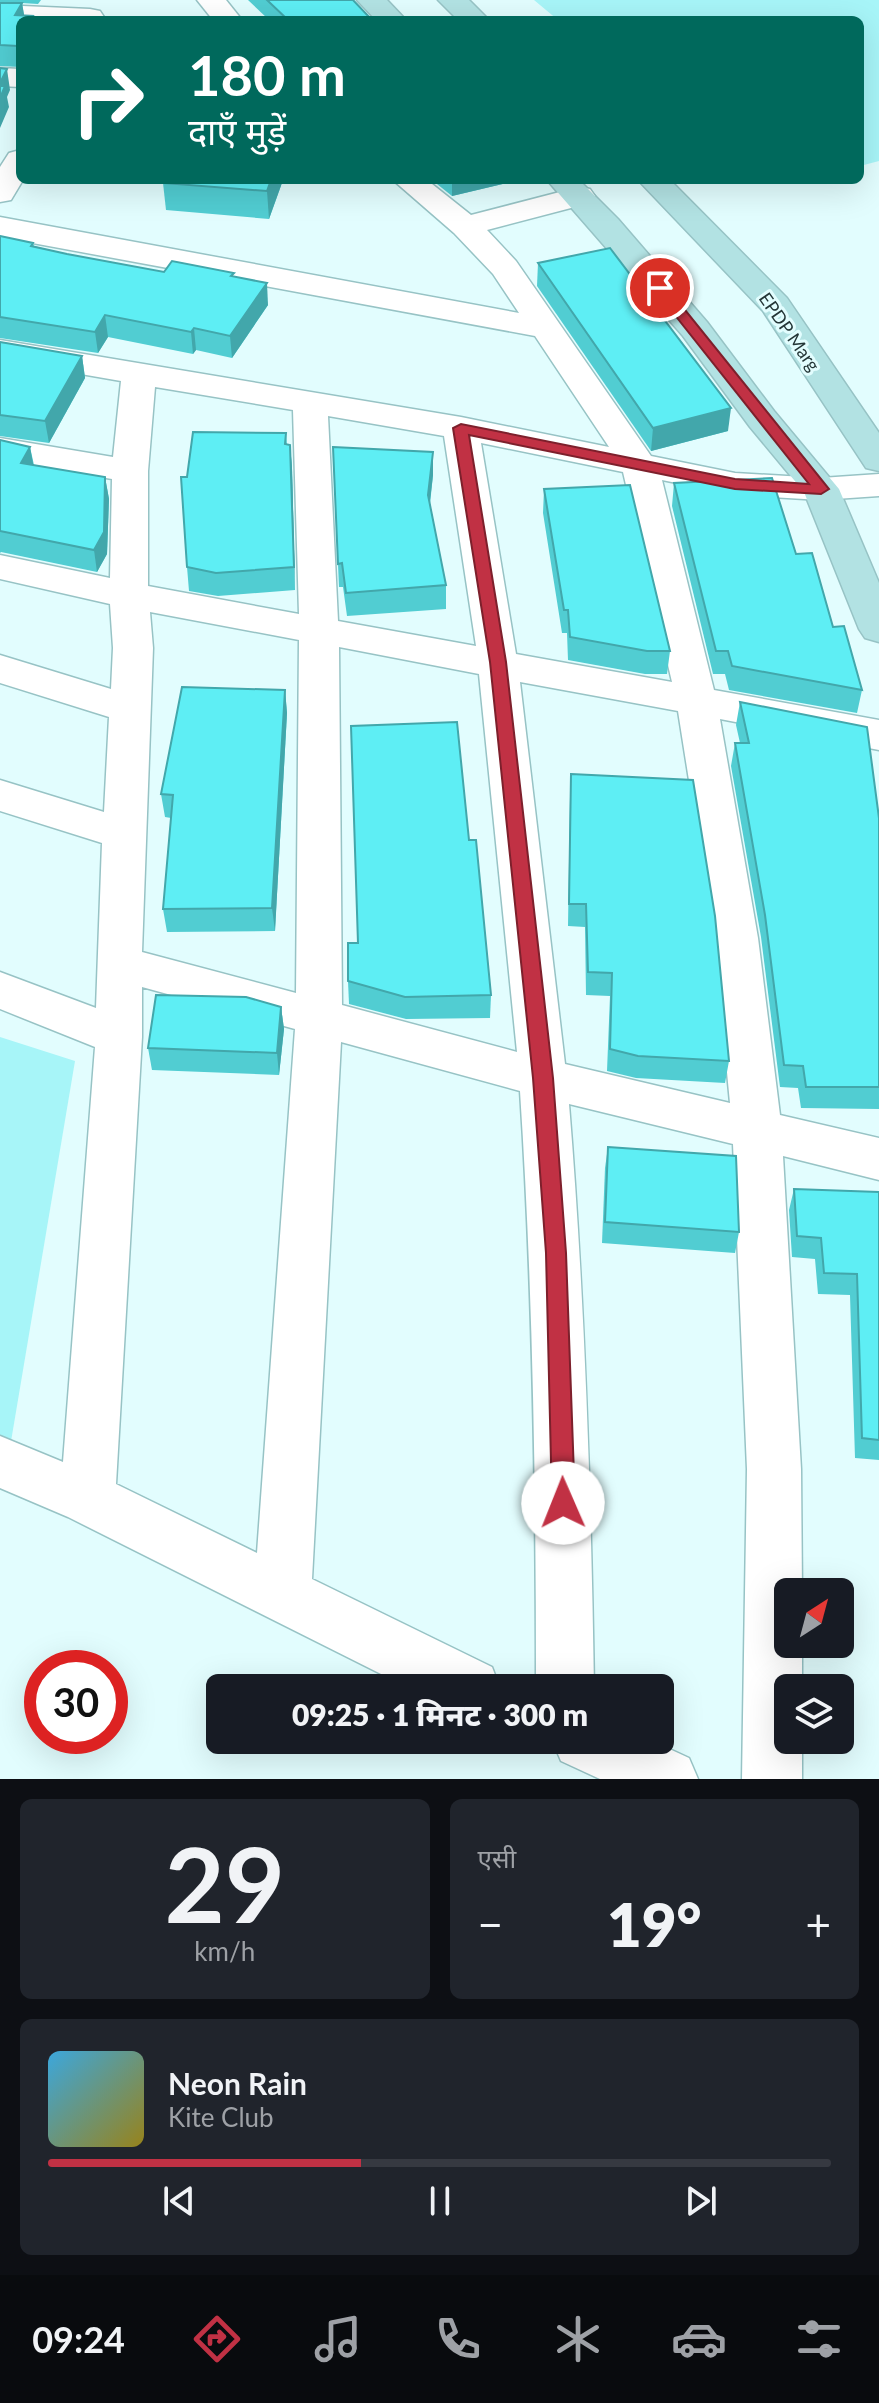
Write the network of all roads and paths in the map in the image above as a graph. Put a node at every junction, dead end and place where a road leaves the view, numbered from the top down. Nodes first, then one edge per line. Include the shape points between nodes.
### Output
1 (211, 0) edge
2 (371, 0) edge
3 (452, 0) edge
4 (92, 12) edge
5 (0, 13) edge
6 (225, 16) edge
7 (388, 16) edge
8 (470, 16) edge
9 (16, 166) edge
10 (413, 184) edge
11 (657, 184) edge
12 (570, 188) edge
13 (0, 193) edge
14 (465, 226) junction
15 (0, 227) edge
16 (544, 328) junction
17 (0, 350) edge
18 (139, 373) junction
19 (310, 403) junction
20 (461, 428) junction
21 (0, 449) edge
22 (879, 460) edge
23 (640, 466) junction
24 (130, 471) junction
25 (879, 485) edge
26 (821, 489) junction
27 (0, 567) edge
28 (129, 595) junction
29 (879, 629) edge
30 (319, 630) junction
31 (498, 662) junction
32 (0, 669) edge
33 (696, 699) junction
34 (130, 709) junction
35 (879, 735) edge
36 (0, 795) edge
37 (125, 834) junction
38 (119, 963) junction
39 (0, 990) edge
40 (319, 1019) junction
41 (119, 1037) junction
42 (543, 1078) junction
43 (757, 1129) junction
44 (879, 1159) edge
45 (0, 1462) edge
46 (88, 1498) junction
47 (283, 1593) junction
48 (443, 1674) edge
49 (565, 1674) edge
50 (613, 1754) edge
51 (668, 1779) edge
52 (772, 1779) edge

1 - 6 street
2 - 7 main road
3 - 8 main road
4 - 5 street
9 - 13 street
10 - 14 street
11 - 22 main road, EPDP Marg via 775,305
12 - 14 street
12 - 26 main road via 695,329
14 - 16 street via 505,268
15 - 16 street
16 - 23 street
17 - 18 street
18 - 19 street
18 - 24 street
19 - 20 street
19 - 30 street
20 - 23 street
20 - 31 street
21 - 24 street
23 - 26 street via 735,484
23 - 33 street
24 - 28 street
25 - 26 street
26 - 29 main road
27 - 28 street
28 - 30 street
28 - 34 street
30 - 31 street
30 - 40 street
31 - 33 street
31 - 42 street
32 - 34 street
33 - 35 street
33 - 43 street via 736,938
34 - 37 street
36 - 37 street
37 - 38 street
38 - 40 street
38 - 41 street
39 - 41 street
40 - 42 street
40 - 47 street
41 - 46 street
42 - 43 street
42 - 49 street via 557,1269
43 - 44 street
43 - 52 street via 774,1469
45 - 46 street
46 - 47 street
47 - 48 street
50 - 51 street

